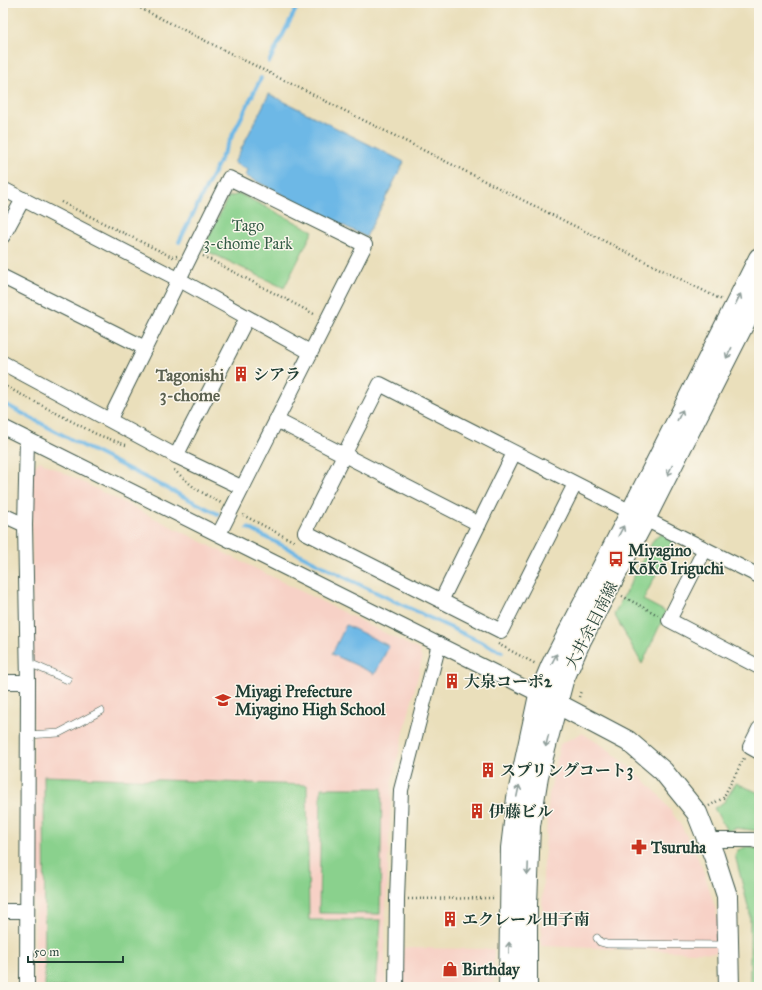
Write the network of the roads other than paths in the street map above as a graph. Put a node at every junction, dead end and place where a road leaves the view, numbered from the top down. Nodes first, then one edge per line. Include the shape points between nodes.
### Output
1 (3, 189) edge
2 (23, 199) junction
3 (3, 236) edge
4 (759, 258) edge
5 (3, 277) edge
6 (178, 279) junction
7 (759, 294) edge
8 (747, 314) edge
9 (247, 318) junction
10 (144, 348) junction
11 (310, 352) junction
12 (3, 363) edge
13 (110, 419) junction
14 (276, 420) junction
15 (3, 427) edge
16 (27, 439) junction
17 (514, 453) junction
18 (344, 455) junction
19 (174, 462) junction
20 (575, 484) junction
21 (241, 487) junction
22 (3, 515) edge
23 (638, 516) junction
24 (479, 524) junction
25 (25, 525) junction
26 (219, 534) junction
27 (706, 549) junction
28 (759, 576) edge
29 (442, 599) junction
30 (439, 644) junction
31 (27, 662) junction
32 (759, 667) edge
33 (68, 680) dead end
34 (3, 682) edge
35 (28, 682) junction
36 (548, 699) junction
37 (101, 711) dead end
38 (759, 729) edge
39 (28, 736) junction
40 (754, 749) edge
41 (707, 840) junction
42 (759, 842) edge
43 (3, 911) edge
44 (27, 911) junction
45 (597, 938) dead end
46 (728, 945) junction
47 (27, 987) edge
48 (396, 987) edge
49 (509, 987) edge
50 (527, 987) edge
51 (729, 987) edge

1 - 2 street
2 - 3 street
2 - 6 street
8 -> 4 street
5 - 10 street
6 - 9 street
6 - 10 street
6 - 11 street via 229,178 365,245
7 - 8 street
8 - 23 street
9 - 11 street
9 - 19 street
10 - 13 street
11 - 14 street
12 - 13 street
13 - 19 street
14 - 18 street
14 - 21 street
15 - 16 street
16 - 25 street
16 - 26 street
17 - 18 street via 380,384
17 - 20 street
17 - 24 street
18 - 24 street
18 - 29 street via 305,532
19 - 21 street
20 - 23 street
20 - 29 street via 501,631
21 - 26 street
22 - 25 street
23 - 27 street
23 - 36 street via 551,666
24 - 29 street
25 - 31 street
26 - 30 street
27 - 28 street
27 - 32 street via 669,620
30 - 36 street
30 - 48 street via 401,790
31 - 33 lane
31 - 35 street
34 - 35 street
35 - 39 street
36 - 41 street via 628,741 663,770 696,813
49 -> 36 street via 511,848 517,798
36 -> 50 street via 530,826
37 - 39 lane via 59,733
38 - 40 street
39 - 44 street
41 - 42 street
41 - 46 street via 727,896
43 - 44 street
44 - 47 street
45 - 46 lane via 607,944
46 - 51 street

